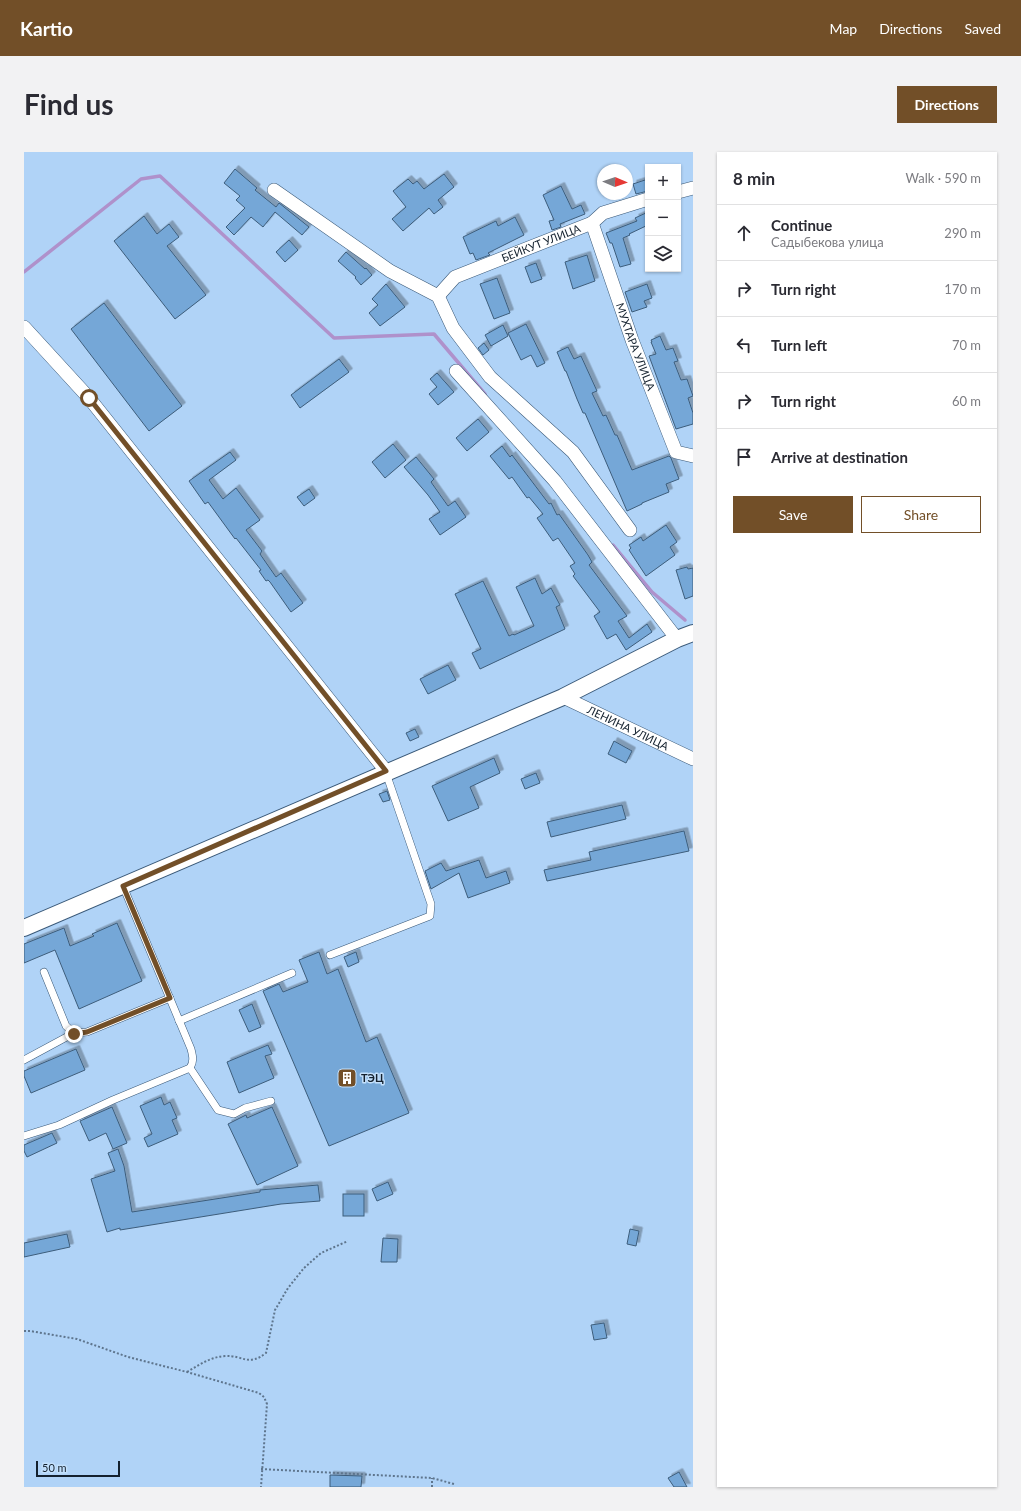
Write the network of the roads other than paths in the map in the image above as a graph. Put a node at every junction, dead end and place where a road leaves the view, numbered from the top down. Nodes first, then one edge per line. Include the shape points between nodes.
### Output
1 (693, 188) edge
2 (274, 190) dead end
3 (681, 191) edge
4 (645, 200) edge
5 (592, 223) junction
6 (438, 296) junction
7 (24, 327) edge
8 (456, 371) dead end
9 (693, 456) edge
10 (630, 530) dead end
11 (693, 632) edge
12 (677, 639) junction
13 (563, 697) junction
14 (693, 759) edge
15 (386, 771) junction
16 (123, 886) junction
17 (24, 928) edge
18 (330, 955) dead end
19 (44, 972) dead end
20 (292, 973) dead end
21 (170, 998) junction
22 (179, 1021) junction
23 (74, 1034) junction
24 (24, 1060) edge
25 (190, 1068) junction
26 (271, 1101) dead end
27 (24, 1136) edge

1 - 3 street
2 - 6 street via 390,271
4 - 5 street, БЕЙКУТ УЛИЦА via 603,213
5 - 6 street, БЕЙКУТ УЛИЦА via 455,277
5 - 9 street, МУХТАРА УЛИЦА via 632,340 676,452
6 - 10 street via 453,328 490,377 573,452
7 - 15 street via 89,398
8 - 12 street via 555,481
11 - 12 street
12 - 13 street
13 - 14 street, ЛЕНИНА УЛИЦА
13 - 15 street
15 - 16 street
15 - 18 lane via 431,904 430,916
16 - 17 street
16 - 21 lane
19 - 23 lane via 66,1026
20 - 22 lane
21 - 22 lane
21 - 23 lane via 87,1032
22 - 25 lane via 193,1057
23 - 24 lane
25 - 26 lane via 218,1110 234,1114 245,1108
25 - 27 lane via 59,1125

